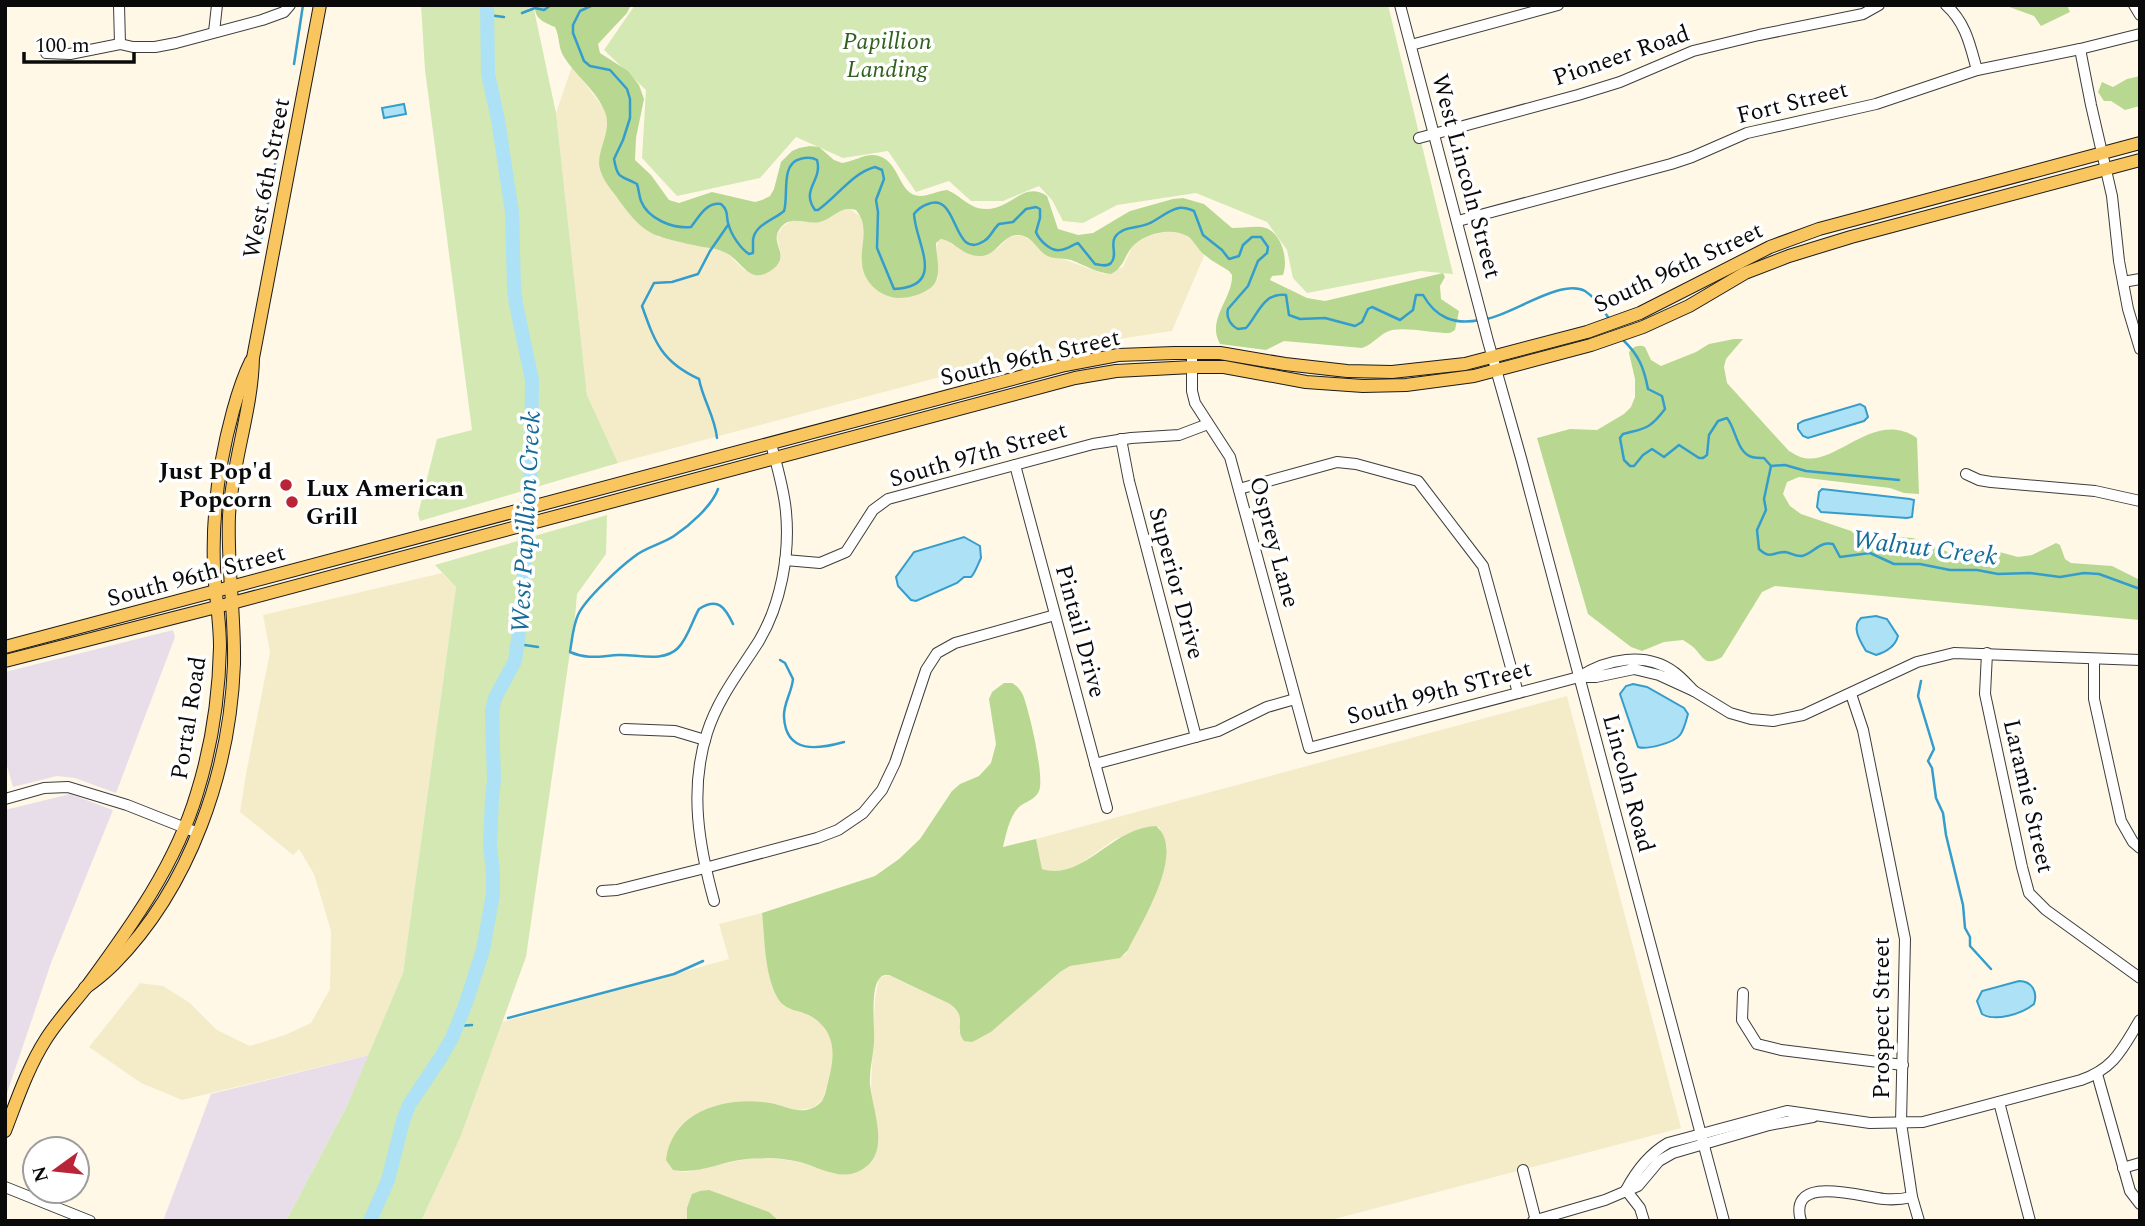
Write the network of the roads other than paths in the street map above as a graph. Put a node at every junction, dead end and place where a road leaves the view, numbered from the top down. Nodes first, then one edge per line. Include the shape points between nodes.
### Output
1 (119, 5) edge
2 (217, 5) edge
3 (290, 5) edge
4 (320, 5) edge
5 (1400, 5) edge
6 (1558, 5) edge
7 (1879, 5) edge
8 (1946, 5) edge
9 (2134, 5) edge
10 (2140, 15) edge
11 (214, 32) junction
12 (2140, 34) edge
13 (120, 44) junction
14 (1411, 45) junction
15 (2080, 49) junction
16 (46, 52) dead end
17 (1976, 70) junction
18 (1435, 133) junction
19 (1419, 138) dead end
20 (2140, 143) edge
21 (2102, 153) junction
22 (2140, 160) edge
23 (2106, 169) junction
24 (1458, 221) junction
25 (2140, 279) edge
26 (2123, 282) junction
27 (2140, 349) edge
28 (1192, 353) junction
29 (1492, 357) junction
30 (253, 358) junction
31 (1192, 367) junction
32 (1496, 370) junction
33 (1208, 424) junction
34 (1121, 439) junction
35 (771, 444) junction
36 (775, 458) junction
37 (1016, 465) junction
38 (1966, 474) dead end
39 (1239, 489) junction
40 (2140, 501) edge
41 (785, 560) junction
42 (230, 589) junction
43 (216, 591) junction
44 (232, 603) junction
45 (218, 605) junction
46 (1055, 615) junction
47 (5, 647) edge
48 (1987, 653) junction
49 (2094, 659) junction
50 (2140, 660) edge
51 (5, 661) edge
52 (1579, 677) junction
53 (1518, 693) junction
54 (1851, 694) junction
55 (1295, 699) junction
56 (625, 729) dead end
57 (1196, 737) junction
58 (705, 740) junction
59 (1309, 748) joint
60 (1095, 764) junction
61 (5, 799) edge
62 (1107, 808) dead end
63 (185, 828) junction
64 (198, 833) junction
65 (2136, 845) edge
66 (705, 868) junction
67 (602, 891) dead end
68 (714, 901) dead end
69 (2140, 978) edge
70 (85, 988) junction
71 (1743, 993) dead end
72 (2140, 1020) edge
73 (1903, 1065) junction
74 (2097, 1074) junction
75 (11, 1102) edge
76 (1999, 1102) junction
77 (1901, 1123) junction
78 (5, 1131) edge
79 (1702, 1138) junction
80 (2140, 1163) edge
81 (2123, 1168) junction
82 (1523, 1170) dead end
83 (5, 1187) edge
84 (1626, 1190) junction
85 (1912, 1197) junction
86 (2140, 1204) edge
87 (90, 1221) edge
88 (1535, 1221) edge
89 (1644, 1221) edge
90 (1724, 1221) edge
91 (1801, 1221) edge
92 (1919, 1221) edge
93 (2030, 1221) edge

1 - 13 street
2 - 11 street
3 - 11 street via 262,20
4 - 30 main road, West 6th Street
5 - 14 street, West Lincoln Street
6 - 14 street
7 - 18 street, Pioneer Road via 1863,14 1693,51 1620,82
8 - 17 street via 1960,19
9 - 10 street
11 - 13 street via 155,47
12 - 15 street, Fort Street
13 - 16 street via 70,54
14 - 18 street, West Lincoln Street
15 - 17 street, Fort Street
15 - 21 street
17 - 24 street, Fort Street via 1875,104 1747,133 1671,164
18 - 19 street, Pioneer Road
18 - 24 street, West Lincoln Street
20 - 21 main road, South 96th Street
21 - 23 street
21 - 29 main road, South 96th Street via 1819,229 1770,247 1640,313
22 - 23 main road, South 96th Street
23 - 26 street
23 - 32 main road, South 96th Street via 1789,256 1745,273 1643,327
24 - 29 street, West Lincoln Street
25 - 26 street
26 - 27 street
28 - 29 main road, South 96th Street via 1367,372 1445,367
28 - 31 street, Osprey Lane
28 - 35 main road, South 96th Street via 1118,355 1065,365
29 - 32 street, Lincoln Road
30 - 42 main road, West 6th Street via 230,507
30 - 43 main road, West 6th Street via 243,376 219,473
31 - 32 main road, South 96th Street via 1371,386 1431,383
31 - 33 street, Osprey Lane via 1195,403
31 - 36 main road, South 96th Street via 1075,378
32 - 52 street, Lincoln Road
33 - 34 street, South 97th Street via 1182,435
33 - 39 street, Osprey Lane via 1230,457
34 - 37 street, South 97th Street
34 - 57 street, Superior Drive
35 - 36 street
35 - 42 main road, South 96th Street
36 - 41 street via 786,512
36 - 44 main road, South 96th Street
37 - 41 street, South 97th Street via 888,499 873,510 846,552 836,558 820,563
37 - 46 street, Pintail Drive
38 - 40 street via 1991,482 2095,491
39 - 53 street via 1337,462 1418,481 1483,566
39 - 55 street, Osprey Lane
41 - 58 street via 770,617 730,684
42 - 43 main road, South 96th Street
42 - 44 main road, West 6th Street
43 - 45 main road, Portal Road
43 - 47 main road, South 96th Street
44 - 45 main road, South 96th Street
44 - 64 main road, Portal Road via 234,663 229,720
45 - 51 main road, South 96th Street
45 - 63 main road, Portal Road via 216,707 205,766
46 - 60 street, Pintail Drive
46 - 66 street via 955,643 937,653 926,670 895,763 882,790 863,813 817,838
48 - 49 street
48 - 54 street via 1954,653 1917,663
48 - 69 street, Laramie Street via 1985,694 2029,893
49 - 50 street
49 - 65 street via 2094,699 2121,821
52 - 53 street, South 99th STreet
52 - 54 street via 1634,669 1694,691 1730,713 1762,721 1794,718
52 - 79 street, Lincoln Road
53 - 59 street, South 99th STreet
54 - 73 street, Prospect Street via 1863,730 1905,939
55 - 57 street
55 - 59 street, Osprey Lane
56 - 58 street via 675,731
57 - 60 street
58 - 66 street via 697,817
60 - 62 street, Pintail Drive
61 - 63 street via 44,788 68,787
63 - 64 street
63 - 70 main road, Portal Road via 145,904
64 - 70 main road, Portal Road via 148,923 111,967
66 - 67 street
66 - 68 street
70 - 75 main road, Portal Road via 46,1040
71 - 73 street via 1742,1020 1757,1044
72 - 74 street via 2113,1060
73 - 77 street, Prospect Street
74 - 76 street
74 - 81 street
75 - 78 main road, Portal Road
76 - 77 street via 1923,1122
76 - 93 street
77 - 79 street via 1787,1111
77 - 85 street, Prospect Street
79 - 84 street via 1679,1139 1658,1149
79 - 90 street, Lincoln Road
80 - 81 street
81 - 86 street
82 - 88 street
83 - 87 street
84 - 88 street
84 - 89 street
85 - 91 street via 1887,1200 1821,1191 1807,1194 1798,1213
85 - 92 street, Prospect Street

